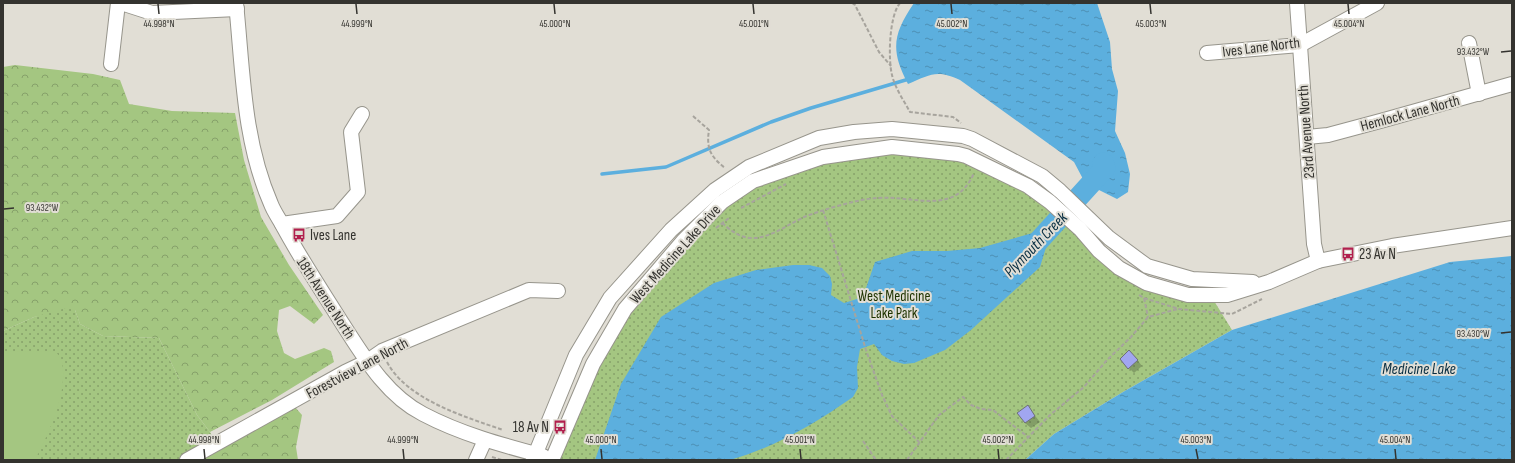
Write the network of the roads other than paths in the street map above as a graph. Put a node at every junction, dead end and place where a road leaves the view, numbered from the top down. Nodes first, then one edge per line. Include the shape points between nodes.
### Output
1 (120, 3) edge
2 (1297, 3) edge
3 (1377, 3) edge
4 (236, 6) edge
5 (185, 7) edge
6 (1469, 43) dead end
7 (1300, 45) junction
8 (1207, 53) dead end
9 (110, 64) dead end
10 (1512, 84) edge
11 (1479, 94) junction
12 (362, 114) dead end
13 (1307, 137) junction
14 (282, 224) junction
15 (1512, 228) edge
16 (1318, 262) junction
17 (1269, 282) junction
18 (558, 291) dead end
19 (366, 362) junction
20 (485, 440) junction
21 (534, 457) edge
22 (483, 458) edge
23 (188, 460) edge
24 (552, 460) edge

1 - 5 street via 152,13
1 - 9 street
2 - 7 street, 23rd Avenue North
3 - 7 street, Ives Lane North
4 - 5 street
4 - 14 street, 18th Avenue North via 242,90 249,129 271,205
6 - 11 street
7 - 8 street, Ives Lane North
7 - 13 street, 23rd Avenue North
10 - 11 street, Hemlock Lane North
11 - 13 street, Hemlock Lane North via 1328,135
12 - 14 street via 351,132 358,192 337,216
13 - 16 street, 23rd Avenue North via 1314,244
14 - 19 street, 18th Avenue North
15 - 16 street, West Medicine Lake Drive via 1392,246
16 - 17 street, West Medicine Lake Drive
17 - 21 street, West Medicine Lake Drive via 1192,279 1147,266 1109,238 1042,176 963,136 892,129 819,138 749,167 715,190 671,230 610,298 576,355
17 - 24 street, West Medicine Lake Drive via 1227,295 1211,296 1188,295 1146,283 1119,268 1080,229 1028,186 966,156 892,147 823,157 753,182 722,202 683,241 625,309 593,364
18 - 19 street, Forestview Lane North via 529,290 382,351
19 - 20 street, 18th Avenue North via 394,393 423,414
19 - 23 street, Forestview Lane North
20 - 21 street, 18th Avenue North
20 - 22 street
21 - 24 street, 18th Avenue North

